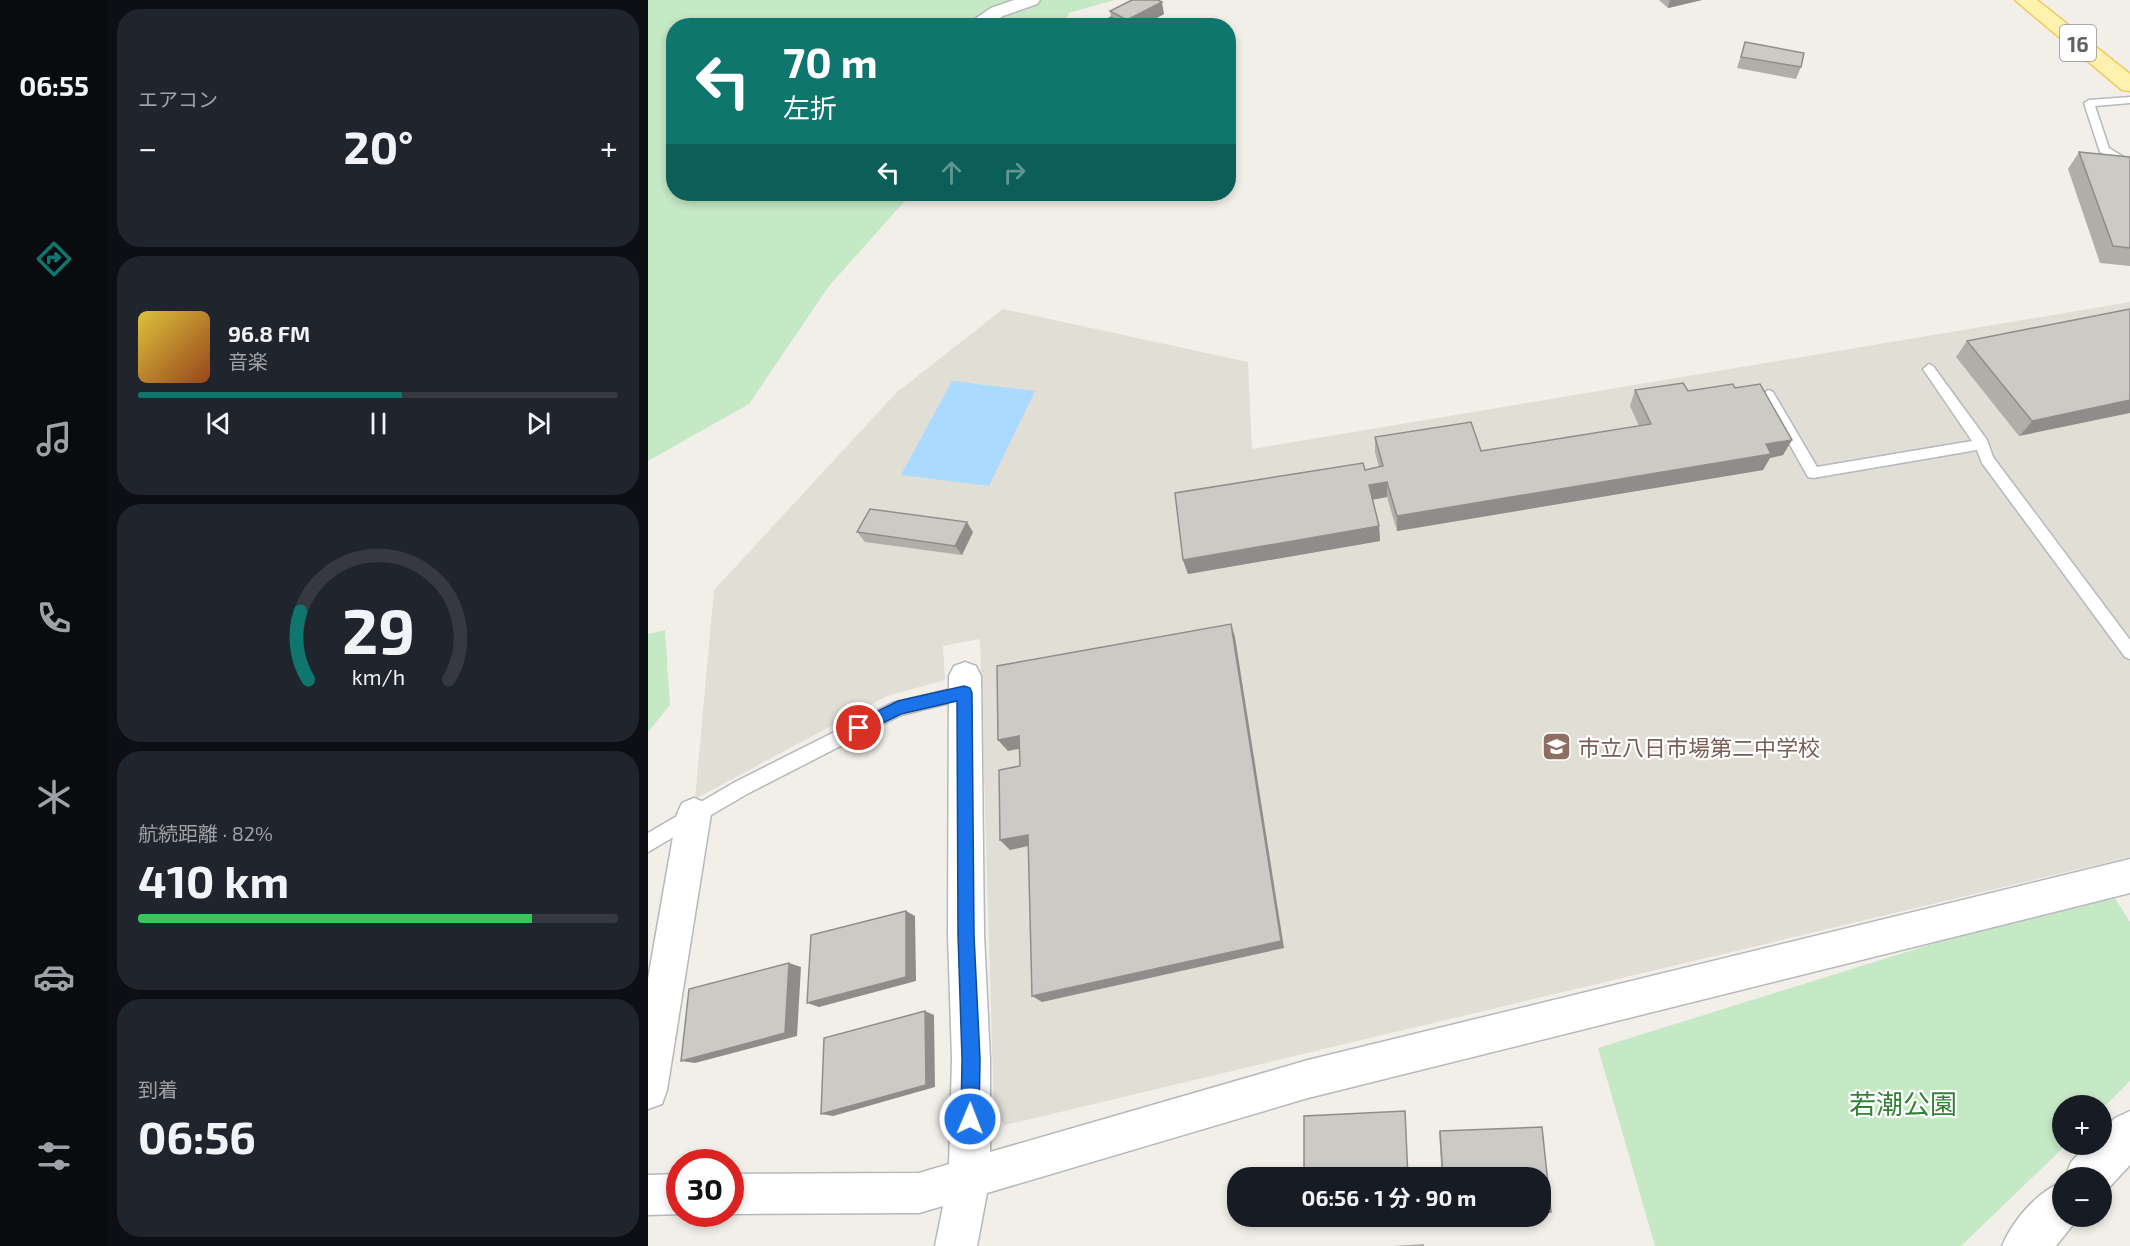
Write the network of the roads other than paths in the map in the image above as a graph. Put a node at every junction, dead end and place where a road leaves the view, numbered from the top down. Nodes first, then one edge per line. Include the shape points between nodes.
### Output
1 (1031, 0) edge
2 (2025, 0) edge
3 (987, 18) edge
4 (2130, 85) edge
5 (2130, 100) edge
6 (2130, 166) edge
7 (1929, 369) dead end
8 (1768, 395) edge
9 (1982, 444) junction
10 (2130, 652) edge
11 (965, 685) joint
12 (694, 814) junction
13 (648, 844) edge
14 (2130, 876) edge
15 (648, 1090) edge
16 (2130, 1133) edge
17 (2098, 1167) edge
18 (969, 1179) junction
19 (666, 1194) edge
20 (744, 1194) edge
21 (648, 1195) edge
22 (2052, 1215) edge
23 (956, 1246) edge
24 (2025, 1246) edge

1 - 3 street
2 - 4 main road, 16
5 - 6 lane via 2089,103 2104,150
7 - 9 lane
8 - 9 lane via 1813,473
9 - 10 lane via 1987,459
11 - 12 lane via 898,708
11 - 18 street
12 - 13 lane
12 - 15 street
14 - 18 street via 1308,1079
16 - 17 street
18 - 20 street via 919,1193
18 - 23 street
19 - 21 street
22 - 24 street

